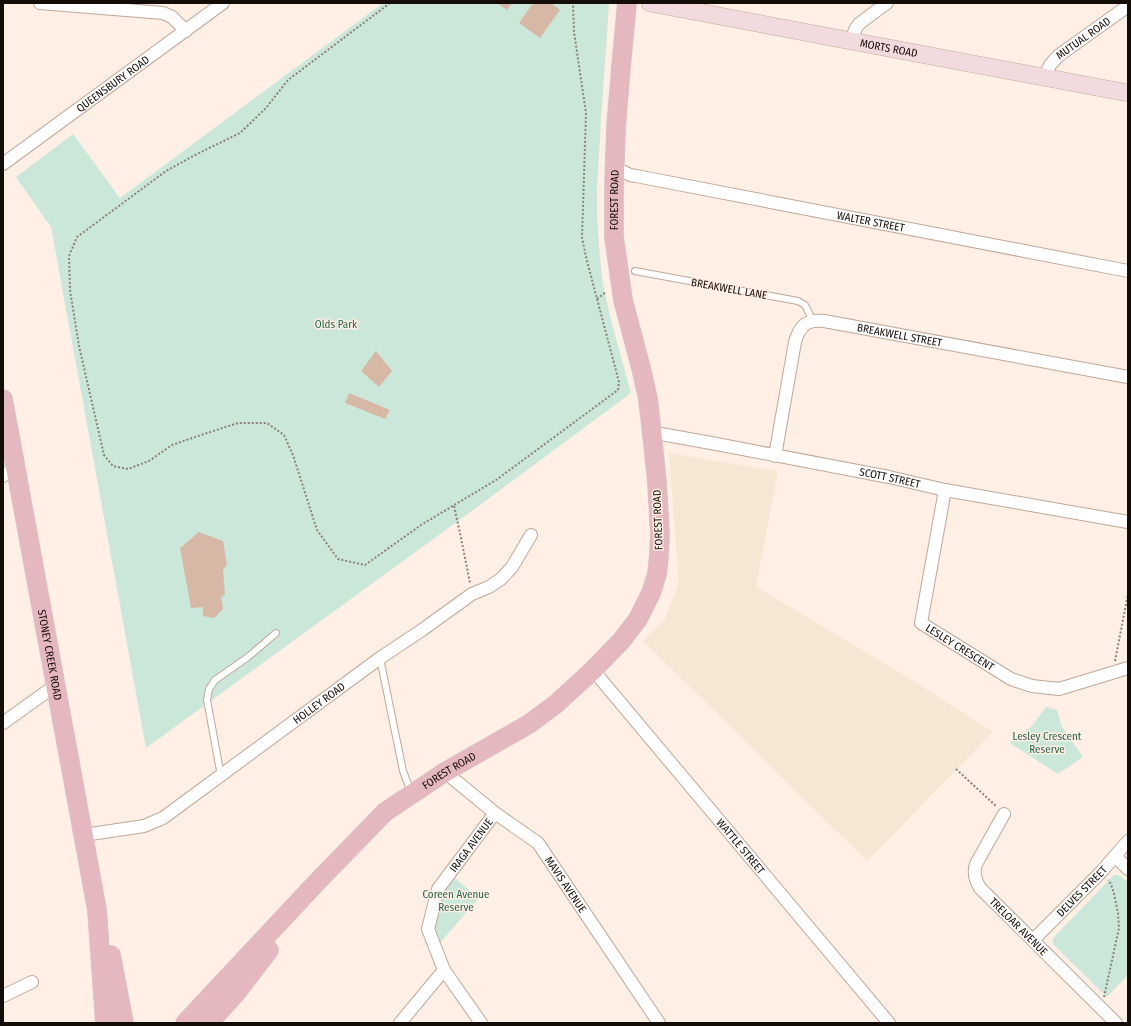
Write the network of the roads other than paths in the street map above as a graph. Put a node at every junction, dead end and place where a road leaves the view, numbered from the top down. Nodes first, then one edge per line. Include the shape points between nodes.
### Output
1 (40, 3) edge
2 (223, 3) edge
3 (627, 3) edge
4 (650, 3) edge
5 (887, 3) edge
6 (1128, 6) edge
7 (186, 30) junction
8 (851, 40) junction
9 (1045, 77) junction
10 (1128, 93) edge
11 (3, 164) edge
12 (614, 167) junction
13 (635, 271) dead end
14 (1128, 271) edge
15 (813, 321) junction
16 (1128, 377) edge
17 (3, 399) edge
18 (652, 434) junction
19 (775, 456) junction
20 (9, 472) edge
21 (945, 490) junction
22 (1128, 522) edge
23 (531, 535) dead end
24 (276, 633) dead end
25 (380, 658) junction
26 (1128, 668) edge
27 (593, 670) junction
28 (56, 684) junction
29 (3, 722) edge
30 (445, 772) junction
31 (221, 776) junction
32 (411, 794) junction
33 (495, 813) junction
34 (1004, 814) road end
35 (84, 835) junction
36 (1128, 841) edge
37 (1115, 856) junction
38 (1128, 869) edge
39 (317, 882) junction
40 (98, 910) junction
41 (1033, 940) junction
42 (444, 970) junction
43 (102, 981) junction
44 (32, 982) dead end
45 (3, 996) edge
46 (185, 1022) edge
47 (106, 1023) edge
48 (113, 1023) edge
49 (124, 1023) edge
50 (209, 1023) edge
51 (400, 1023) edge
52 (481, 1023) edge
53 (659, 1023) edge
54 (889, 1023) edge
55 (1116, 1023) edge

1 - 7 street via 163,13 172,17
2 - 7 street, QUEENSBURY ROAD
3 - 12 main road, FOREST ROAD
4 - 8 street, MORTS ROAD
5 - 8 street via 860,23
6 - 9 street, MUTUAL ROAD via 1061,53 1050,65
7 - 11 street, QUEENSBURY ROAD
8 - 9 street, MORTS ROAD
9 - 10 street, MORTS ROAD
12 - 14 street, WALTER STREET via 630,175
12 - 18 main road, FOREST ROAD via 614,237 618,268 623,300 647,392
13 - 15 lane, BREAKWELL LANE via 798,301 805,305
15 - 16 street, BREAKWELL STREET
15 - 19 street via 800,329 795,342
17 - 20 main road, STONEY CREEK ROAD
18 - 19 street, SCOTT STREET via 704,441
18 - 27 main road, FOREST ROAD via 660,534 657,574 638,619
19 - 21 street, SCOTT STREET
20 - 28 main road, STONEY CREEK ROAD
21 - 22 street, SCOTT STREET
21 - 26 street, LESLEY CRESCENT via 921,623 1011,680 1032,686 1059,689
23 - 25 street, HOLLEY ROAD via 512,567 501,578 489,587 472,594
24 - 31 lane via 215,680 209,689 207,700
25 - 31 street, HOLLEY ROAD
25 - 32 lane via 403,771
27 - 30 main road, FOREST ROAD via 542,716
27 - 54 street, WATTLE STREET
28 - 29 street
28 - 35 main road, STONEY CREEK ROAD
30 - 32 main road, FOREST ROAD
30 - 33 street, MAVIS AVENUE
31 - 35 street, HOLLEY ROAD via 163,818 144,826
32 - 39 main road, FOREST ROAD via 385,812
33 - 42 street, IRAGA AVENUE via 438,889 428,929
33 - 53 street, MAVIS AVENUE via 538,843
34 - 41 street, TRELOAR AVENUE via 976,864 975,877 980,888
35 - 40 main road, STONEY CREEK ROAD
36 - 37 street, DELVES STREET
37 - 38 street
37 - 41 street, DELVES STREET
39 - 46 main road, FOREST ROAD
39 - 50 main road, FOREST ROAD via 237,992
40 - 43 main road, STONEY CREEK ROAD
40 - 49 main road, STONEY CREEK ROAD via 109,948
41 - 55 street, TRELOAR AVENUE
42 - 51 street
42 - 52 street, IRAGA AVENUE
43 - 47 main road, STONEY CREEK ROAD
43 - 48 main road, STONEY CREEK ROAD
44 - 45 street

